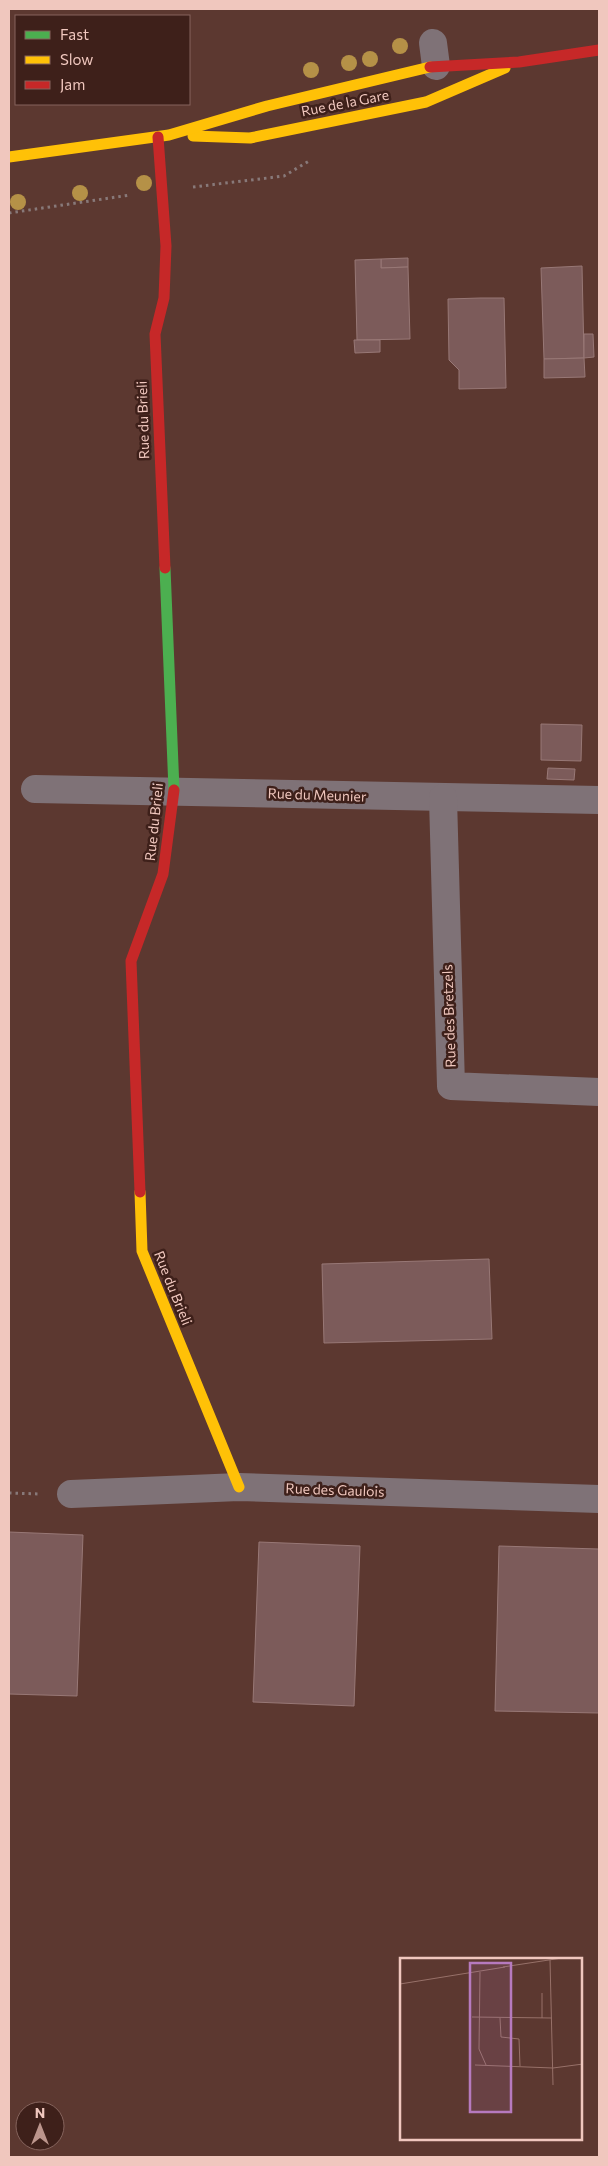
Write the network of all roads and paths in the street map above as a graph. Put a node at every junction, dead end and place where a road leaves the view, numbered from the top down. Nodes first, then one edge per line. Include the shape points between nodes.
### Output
1 (599, 50) edge
2 (519, 62) junction
3 (163, 136) junction
4 (9, 157) edge
5 (314, 158) dead end
6 (162, 191) junction
7 (9, 213) edge
8 (35, 789) dead end
9 (174, 791) junction
10 (442, 798) junction
11 (599, 800) edge
12 (599, 1092) edge
13 (239, 1487) junction
14 (71, 1494) dead end
15 (599, 1499) edge

1 - 2 street, Rue de la Gare
2 - 3 street, Rue de la Gare via 426,102 250,138
2 - 3 street, Rue de la Gare via 435,54
3 - 4 street, Rue de la Gare
3 - 6 street, Rue du Brieli
5 - 6 path via 284,176
6 - 7 path
6 - 9 street, Rue du Brieli via 166,246 164,298 155,334
8 - 9 street, Rue du Meunier
9 - 10 street, Rue du Meunier
9 - 13 street, Rue du Brieli via 163,874 131,961 142,1251
10 - 11 street, Rue du Meunier
10 - 12 street, Rue des Bretzels via 451,1086
13 - 14 street, Rue des Gaulois
13 - 15 street, Rue des Gaulois

